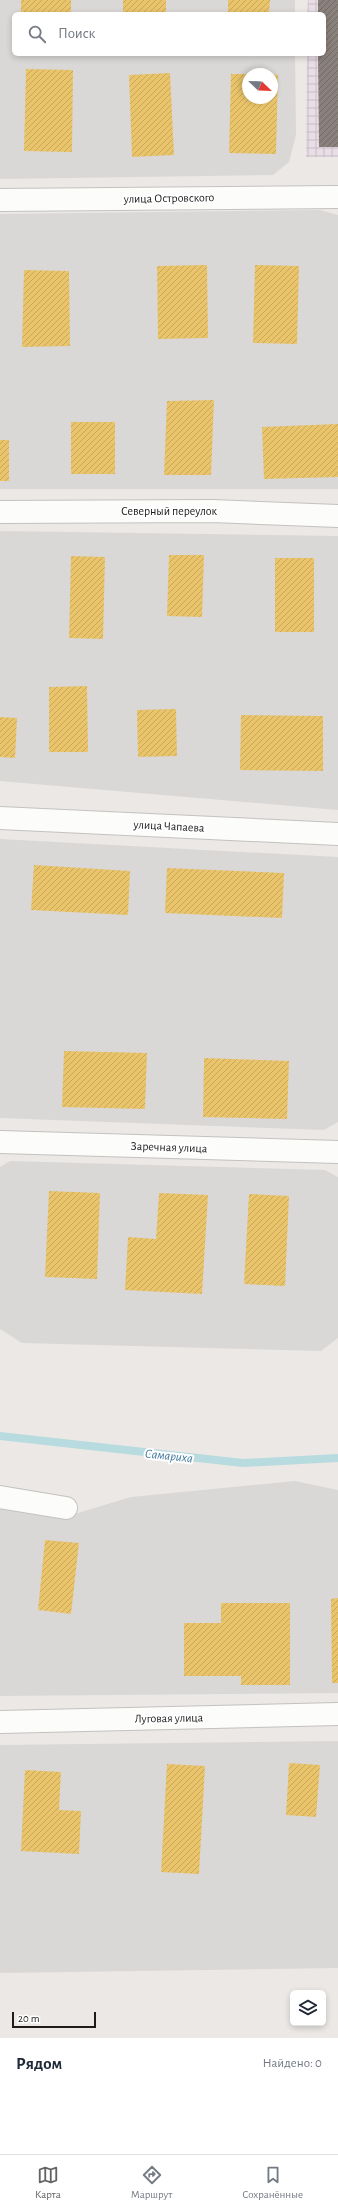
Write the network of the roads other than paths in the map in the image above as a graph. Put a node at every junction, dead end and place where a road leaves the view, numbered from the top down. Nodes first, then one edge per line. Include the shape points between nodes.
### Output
1 (338, 197) edge
2 (0, 200) edge
3 (0, 512) edge
4 (338, 516) edge
5 (0, 818) edge
6 (338, 834) edge
7 (0, 1142) edge
8 (338, 1152) edge
9 (0, 1497) edge
10 (66, 1508) dead end
11 (338, 1714) edge
12 (0, 1722) edge

1 - 2 street, улица Островского
3 - 4 street, Северный переулок via 212,510
5 - 6 street, улица Чапаева
7 - 8 street, Заречная улица
9 - 10 street
11 - 12 street, Луговая улица

